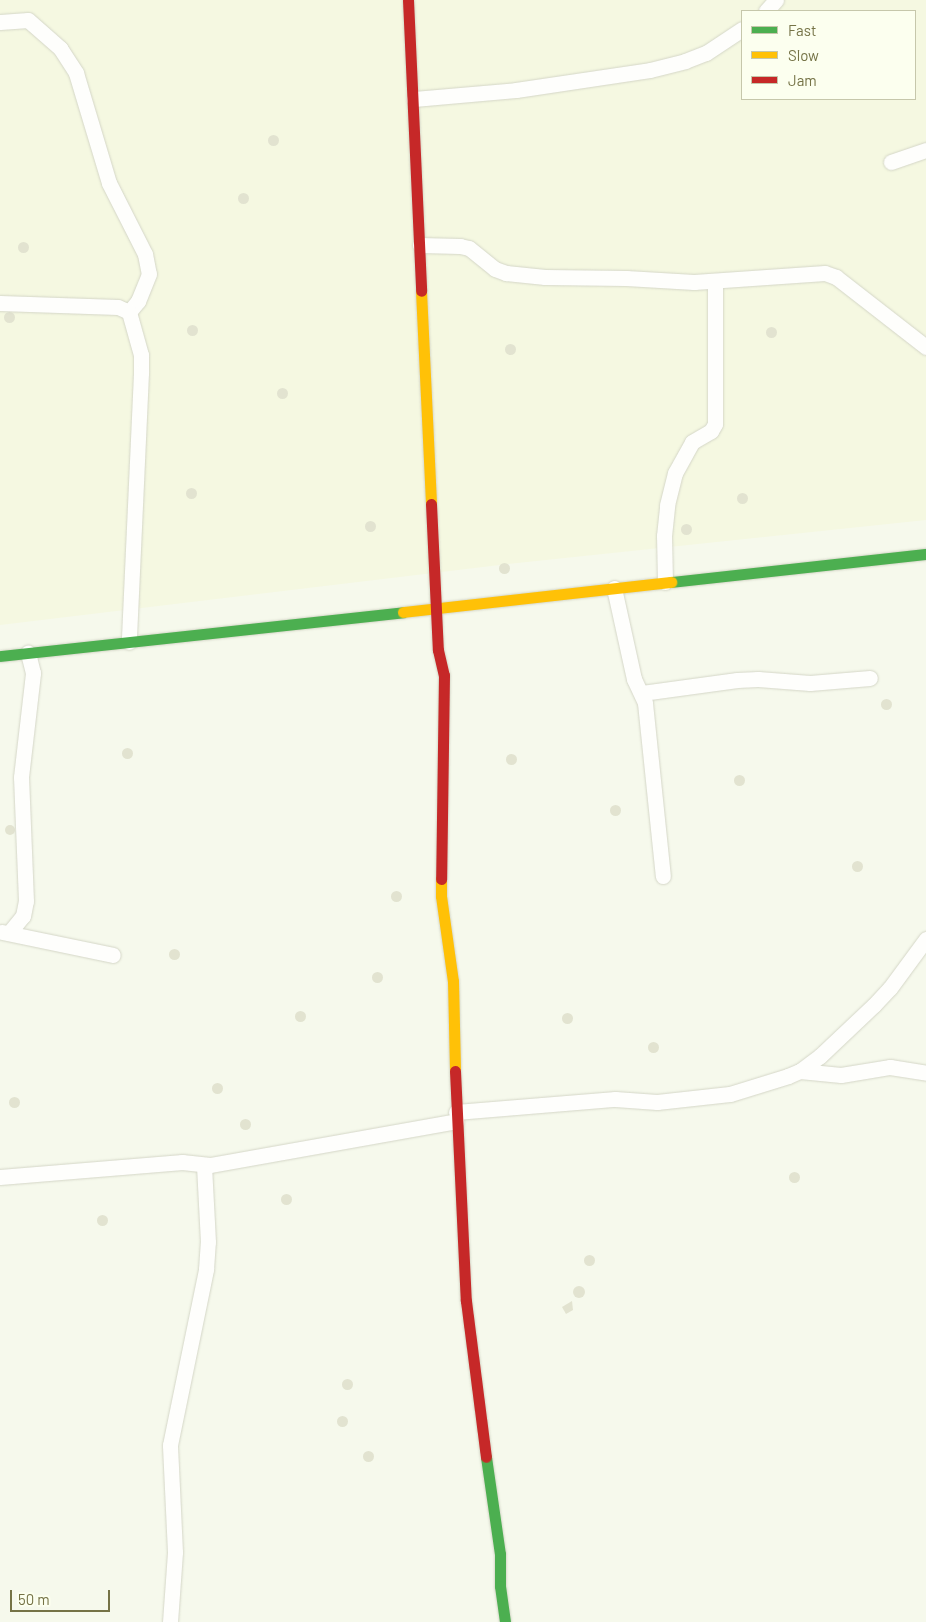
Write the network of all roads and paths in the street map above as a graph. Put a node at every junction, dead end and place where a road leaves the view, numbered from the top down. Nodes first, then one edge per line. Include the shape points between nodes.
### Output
1 (408, 0) edge
2 (776, 0) edge
3 (767, 10) edge
4 (0, 22) edge
5 (741, 30) edge
6 (414, 99) junction
7 (926, 150) edge
8 (891, 162) dead end
9 (420, 245) junction
10 (715, 281) junction
11 (0, 303) edge
12 (129, 312) junction
13 (926, 347) edge
14 (926, 554) edge
15 (664, 582) junction
16 (614, 588) junction
17 (438, 606) junction
18 (129, 642) junction
19 (28, 653) junction
20 (0, 656) edge
21 (870, 678) dead end
22 (642, 693) junction
23 (663, 876) dead end
24 (5, 933) edge
25 (926, 939) edge
26 (113, 955) dead end
27 (920, 958) edge
28 (800, 1070) junction
29 (926, 1073) edge
30 (456, 1117) junction
31 (204, 1165) junction
32 (0, 1177) edge
33 (170, 1622) edge
34 (505, 1622) edge

1 - 6 street
2 - 3 street
4 - 12 street via 28,20 60,48 76,73 109,183 149,274 145,288
5 - 6 street via 706,52 650,70 516,90
6 - 9 street
7 - 8 street
9 - 10 street via 469,248 486,264 506,273 545,277
9 - 17 street
10 - 13 street via 830,274
10 - 15 street via 715,424 711,431 692,442 675,473 667,505
11 - 12 street via 118,307
12 - 18 street via 141,355 141,373
14 - 15 street
15 - 16 street
16 - 17 street
16 - 22 street via 634,679
17 - 18 street
17 - 30 street via 438,650 444,674 441,896 453,981
18 - 19 street
19 - 20 street
19 - 24 street via 33,673 21,777 26,901 23,916
21 - 22 street via 810,683 737,680
22 - 23 street via 646,702
24 - 26 street
25 - 27 street
27 - 28 street via 820,1056
28 - 29 street via 841,1075 890,1068
28 - 30 street via 730,1094 657,1102 615,1099
30 - 31 street
30 - 34 street via 466,1301 498,1538
31 - 32 street via 173,1163
31 - 33 street via 208,1242 206,1269 170,1445 175,1552

